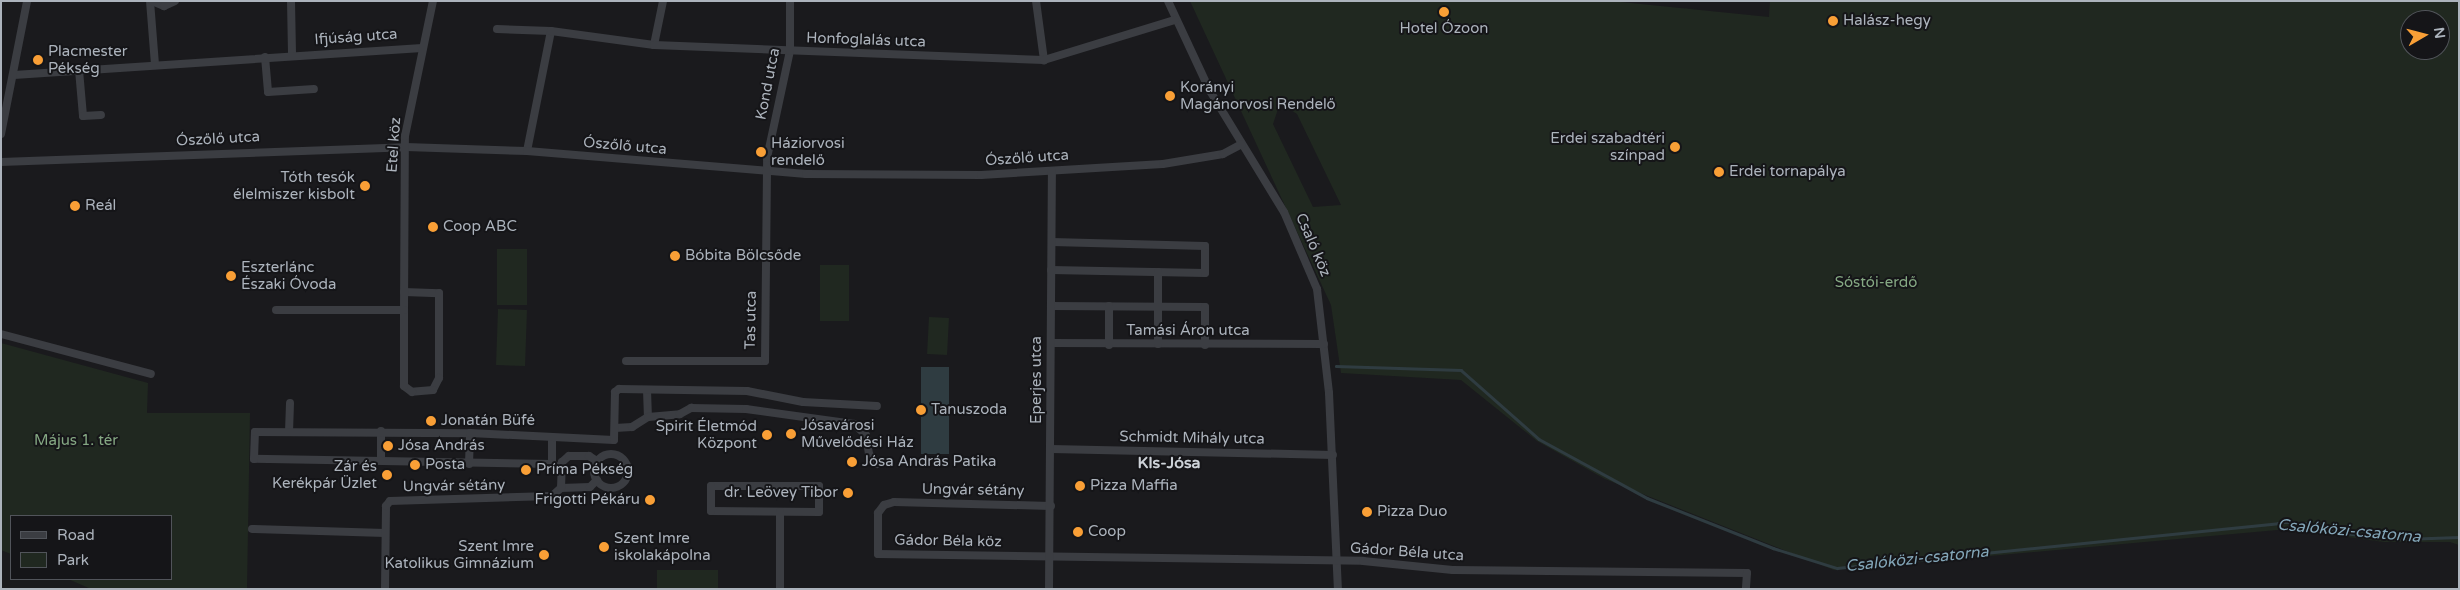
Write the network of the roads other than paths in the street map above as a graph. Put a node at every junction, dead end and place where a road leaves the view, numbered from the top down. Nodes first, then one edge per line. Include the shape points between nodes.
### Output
1 (27, 1) edge
2 (151, 1) edge
3 (175, 1) edge
4 (291, 1) edge
5 (433, 1) edge
6 (663, 1) edge
7 (790, 1) edge
8 (1036, 1) edge
9 (1168, 1) edge
10 (1175, 20) junction
11 (497, 29) dead end
12 (551, 30) junction
13 (654, 45) junction
14 (422, 48) junction
15 (790, 50) junction
16 (292, 55) junction
17 (265, 57) junction
18 (1044, 60) junction
19 (155, 64) junction
20 (79, 70) junction
21 (14, 74) junction
22 (314, 89) dead end
23 (101, 115) dead end
24 (1, 134) edge
25 (1242, 144) junction
26 (406, 147) junction
27 (527, 151) junction
28 (1, 162) edge
29 (768, 171) junction
30 (1052, 171) junction
31 (1052, 242) junction
32 (1051, 270) junction
33 (1158, 272) junction
34 (404, 292) junction
35 (1051, 306) junction
36 (1109, 306) junction
37 (1158, 306) junction
38 (276, 310) dead end
39 (404, 310) junction
40 (1, 334) edge
41 (1051, 343) junction
42 (1158, 344) junction
43 (1324, 344) junction
44 (1109, 345) junction
45 (1205, 345) junction
46 (626, 361) dead end
47 (151, 374) dead end
48 (647, 390) junction
49 (747, 391) junction
50 (290, 403) dead end
51 (878, 406) dead end
52 (746, 409) junction
53 (648, 417) junction
54 (615, 428) junction
55 (381, 431) junction
56 (289, 432) junction
57 (470, 433) junction
58 (552, 437) junction
59 (1050, 449) junction
60 (1333, 455) junction
61 (381, 460) junction
62 (597, 461) junction
63 (469, 464) junction
64 (552, 464) junction
65 (877, 464) dead end
66 (562, 469) junction
67 (597, 480) junction
68 (561, 488) junction
69 (894, 502) joint
70 (1051, 506) junction
71 (780, 512) junction
72 (252, 529) dead end
73 (385, 533) junction
74 (1050, 558) junction
75 (1338, 560) junction
76 (385, 589) edge
77 (780, 589) edge
78 (1049, 589) edge
79 (1338, 589) edge
80 (1746, 589) edge

1 - 21 street
2 - 3 street via 164,6
2 - 19 street
4 - 16 street, Ifjúság utca
5 - 14 street, Etel köz
6 - 13 street
7 - 15 street, Kond utca
8 - 18 street
9 - 10 street, Csaló köz
10 - 18 street, Honfoglalás utca
10 - 25 street, Csaló köz via 1210,91
11 - 12 street, Honfoglalás utca
12 - 13 street, Honfoglalás utca
12 - 27 street
13 - 15 street, Honfoglalás utca
14 - 16 street, Ifjúság utca
14 - 26 street, Etel köz
15 - 18 street, Honfoglalás utca
15 - 29 street, Kond utca via 767,158
16 - 17 street, Ifjúság utca
17 - 19 street, Ifjúság utca
17 - 22 street via 268,92
19 - 20 street, Ifjúság utca
20 - 21 street, Ifjúság utca
20 - 23 street via 83,116
21 - 24 street
25 - 30 street, Ószőlő utca via 1222,154 1163,164
25 - 43 street, Csaló köz via 1284,212 1310,267 1317,289
26 - 27 street, Ószőlő utca
26 - 28 street, Ószőlő utca
26 - 34 street, Etel köz
27 - 29 street, Ószőlő utca
29 - 30 street, Ószőlő utca via 896,176
29 - 46 street, Tas utca via 765,361
30 - 31 street, Eperjes utca
31 - 32 street, Eperjes utca
31 - 33 street via 1205,246 1205,272
32 - 33 street
32 - 35 street, Eperjes utca
33 - 37 street
34 - 39 street, Etel köz
34 - 39 street, Etel köz via 439,293 439,378 432,390 412,392 404,386
35 - 36 street
35 - 41 street, Eperjes utca
36 - 37 street
36 - 44 street
37 - 42 street
37 - 45 street via 1205,306
38 - 39 street
40 - 47 street
41 - 44 street, Tamási Áron utca
41 - 59 street, Eperjes utca
42 - 44 street, Tamási Áron utca
42 - 45 street, Tamási Áron utca
43 - 45 street, Tamási Áron utca
43 - 60 street, Csaló köz
48 - 49 street
48 - 53 street
48 - 54 street via 619,389 616,392
49 - 51 street via 802,402
49 - 52 street
50 - 56 street
52 - 53 street via 691,408 680,414
52 - 65 street via 854,424 866,434 868,454
53 - 54 street via 632,427
54 - 58 street, Ungvár sétány via 614,440
55 - 56 street, Ungvár sétány
55 - 57 street, Ungvár sétány
55 - 61 street
56 - 61 street, Ungvár sétány via 255,432 254,459
57 - 58 street, Ungvár sétány
57 - 63 street, Ungvár sétány
58 - 64 street
59 - 60 street, Schmidt Mihály utca
59 - 70 street, Eperjes utca
60 - 75 street, Csaló köz
61 - 63 street, Ungvár sétány
62 - 66 street via 589,456 569,456 562,462
62 - 67 street via 594,468
62 - 67 street via 605,455 619,456 626,462 628,474 618,487 605,487
63 - 64 street, Ungvár sétány
64 - 66 street, Ungvár sétány
66 - 68 street
67 - 68 street, Ungvár sétány via 590,486
68 - 73 street, Ungvár sétány via 552,496 530,498 390,501 386,506
69 - 70 street, Ungvár sétány
69 - 74 street, Gádor Béla köz via 884,505 878,513 878,554 1022,554
70 - 74 street, Eperjes utca
71 - 71 street via 819,512 819,486 711,486 711,511
71 - 77 street
72 - 73 street
73 - 76 street
74 - 75 street, Gádor Béla utca
74 - 78 street, Eperjes utca
75 - 79 street, Csaló köz
75 - 80 street, Gádor Béla utca via 1453,570 1747,573

